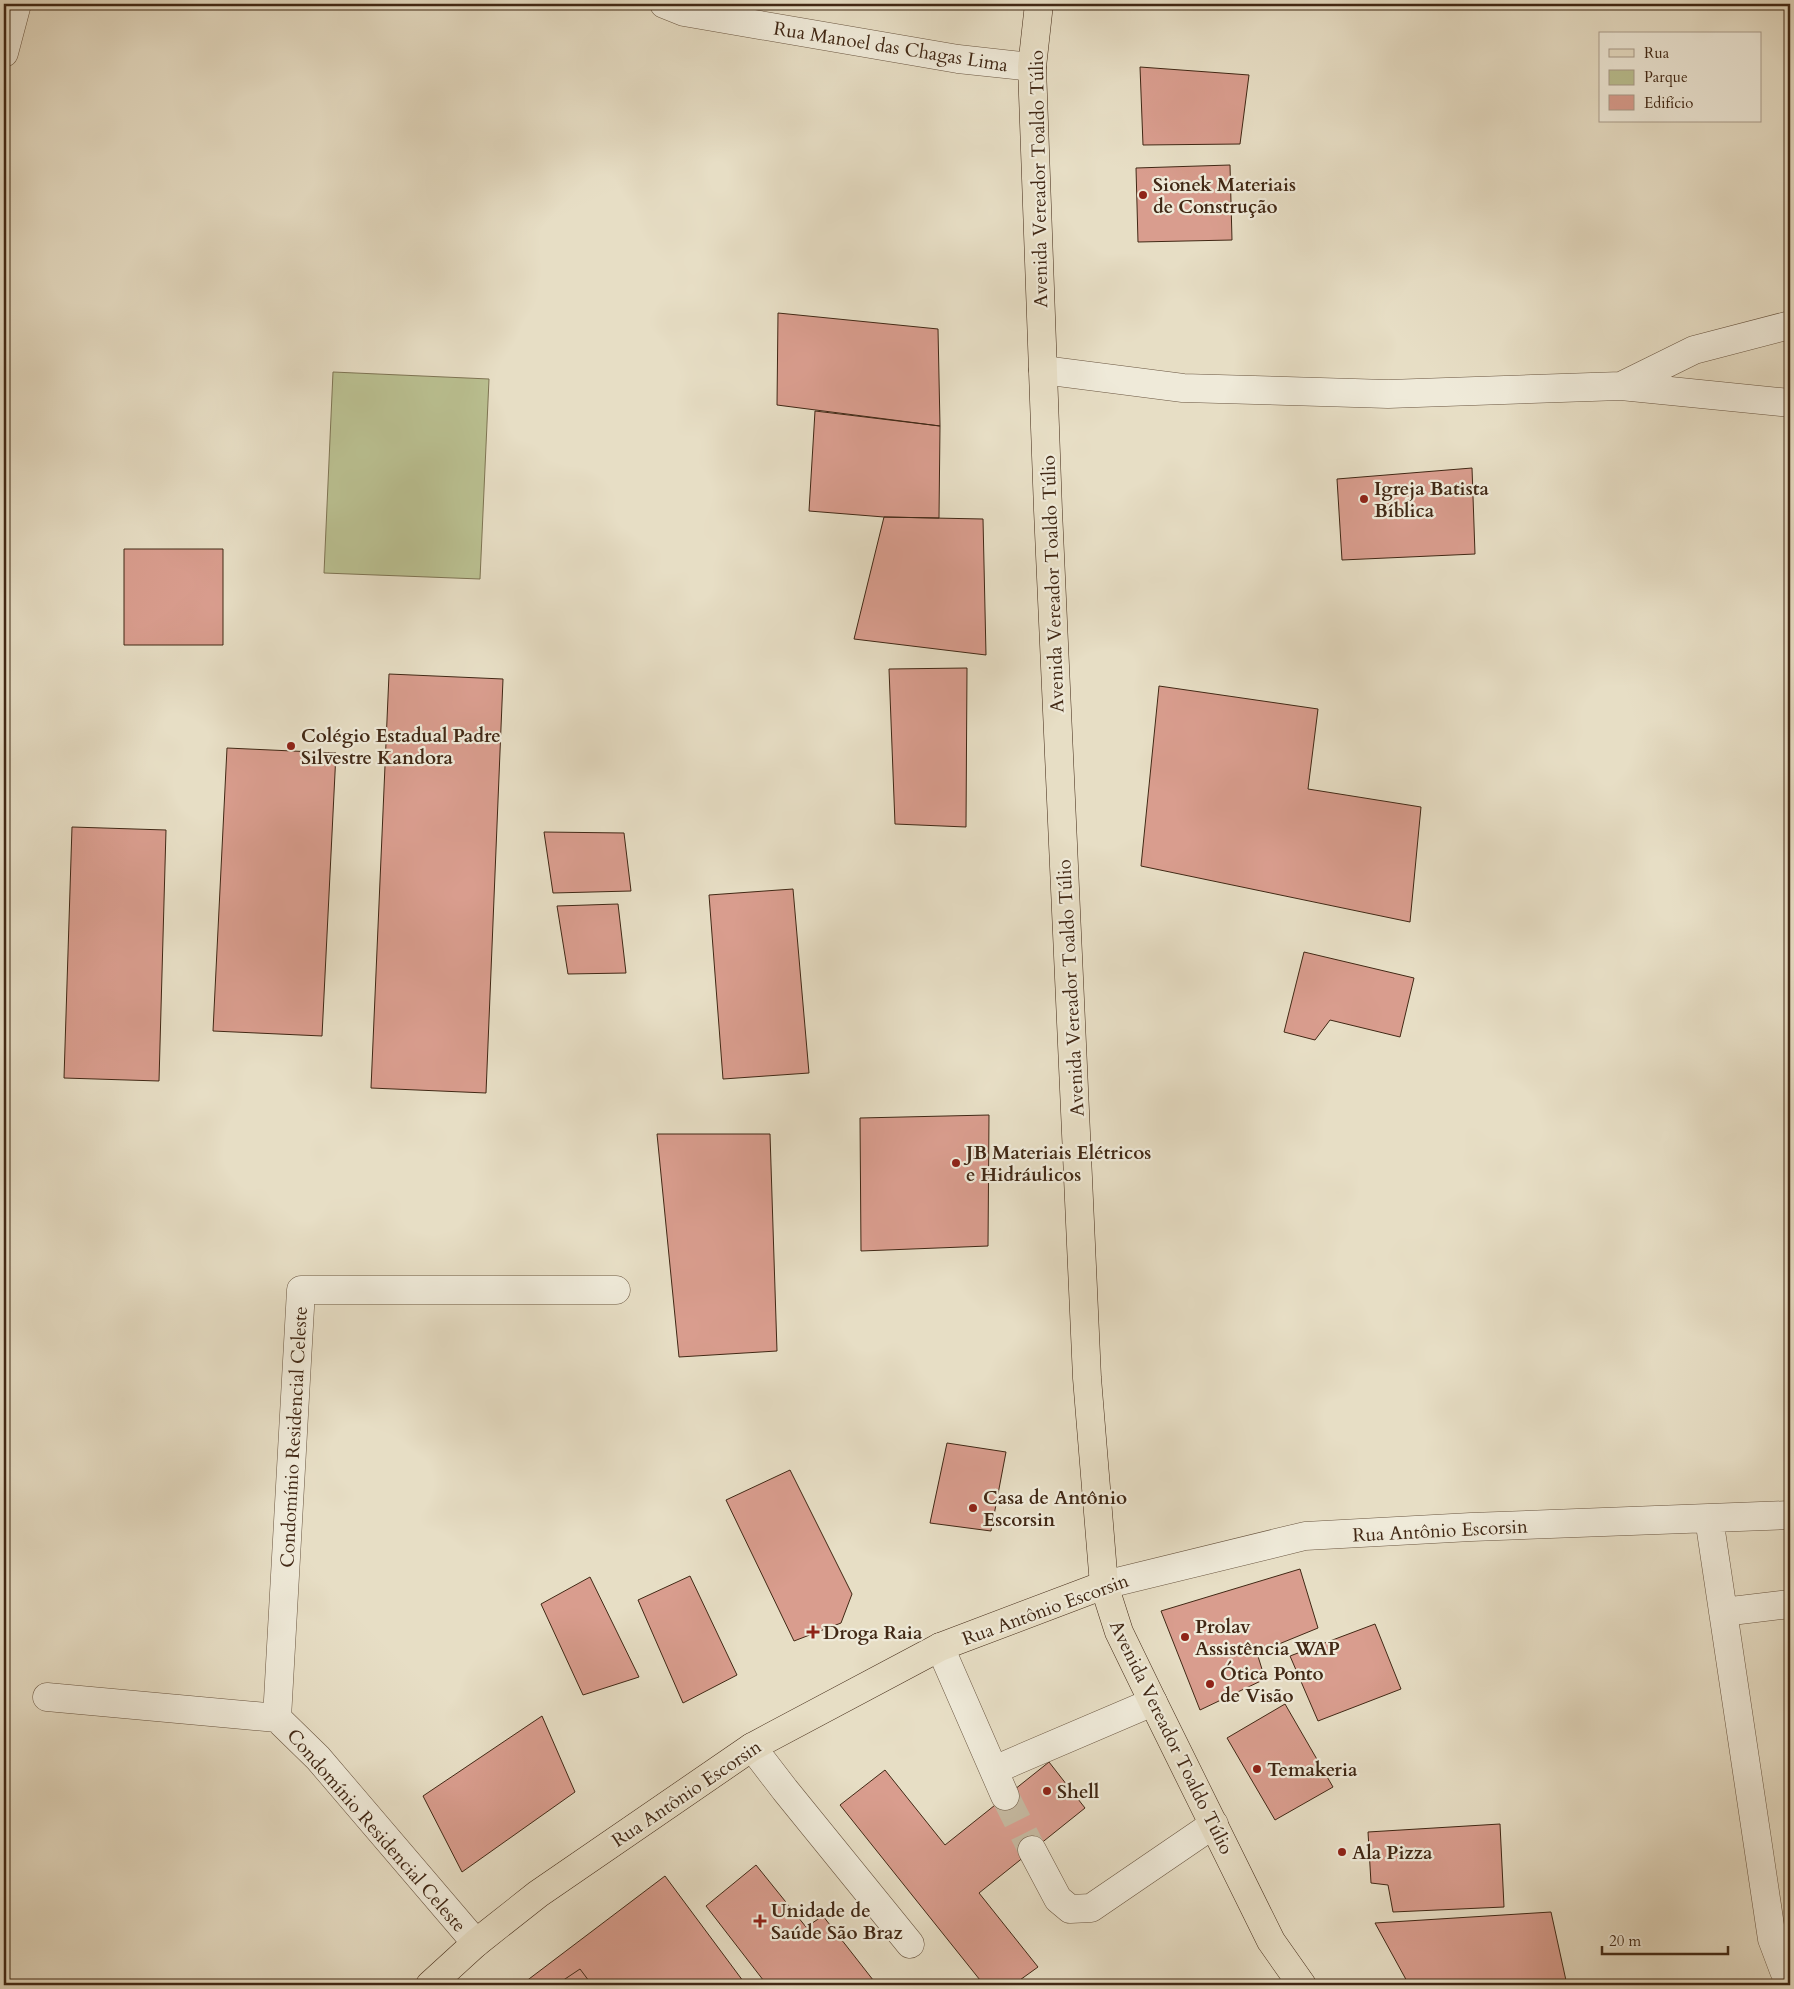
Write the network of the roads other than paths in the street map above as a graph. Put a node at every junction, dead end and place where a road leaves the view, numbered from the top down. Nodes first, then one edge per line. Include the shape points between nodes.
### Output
1 (17, 4) edge
2 (664, 4) edge
3 (1039, 4) edge
4 (4, 53) edge
5 (1032, 67) junction
6 (1790, 325) edge
7 (1043, 370) junction
8 (1621, 386) junction
9 (1790, 403) edge
10 (616, 1290) dead end
11 (1790, 1515) edge
12 (1709, 1518) junction
13 (1104, 1585) junction
14 (1790, 1604) edge
15 (1722, 1612) junction
16 (940, 1647) junction
17 (47, 1697) dead end
18 (1153, 1702) junction
19 (277, 1718) junction
20 (752, 1747) junction
21 (994, 1770) junction
22 (1005, 1796) tunnel mouth
23 (1214, 1824) junction
24 (1032, 1850) tunnel mouth
25 (476, 1943) junction
26 (910, 1944) dead end
27 (1790, 1973) edge
28 (430, 1985) edge
29 (1302, 1985) edge

1 - 4 street
2 - 5 street, Rua Manoel das Chagas Lima via 684,12 958,60
3 - 5 main road, Avenida Vereador Toaldo Túlio
5 - 7 main road, Avenida Vereador Toaldo Túlio
6 - 8 street via 1694,350
7 - 8 street via 1182,388 1388,394
7 - 13 main road, Avenida Vereador Toaldo Túlio via 1087,1378
8 - 9 street
10 - 19 street, Condomínio Residencial Celeste via 301,1290
11 - 12 street, Rua Antônio Escorsin
12 - 13 street, Rua Antônio Escorsin via 1305,1536
12 - 15 street
13 - 16 main road, Rua Antônio Escorsin
13 - 18 main road, Avenida Vereador Toaldo Túlio via 1118,1632
14 - 15 street
15 - 27 street via 1772,1939 1784,1971
16 - 20 main road, Rua Antônio Escorsin
16 - 21 street
17 - 19 street, Condomínio Residencial Celeste
18 - 21 street
18 - 23 main road, Avenida Vereador Toaldo Túlio
19 - 25 street, Condomínio Residencial Celeste via 318,1758
20 - 25 main road, Rua Antônio Escorsin via 538,1894
20 - 26 street
21 - 22 street
23 - 24 street via 1091,1908 1070,1909 1058,1899
23 - 29 main road, Avenida Vereador Toaldo Túlio via 1271,1940
25 - 28 main road, Rua Antônio Escorsin

